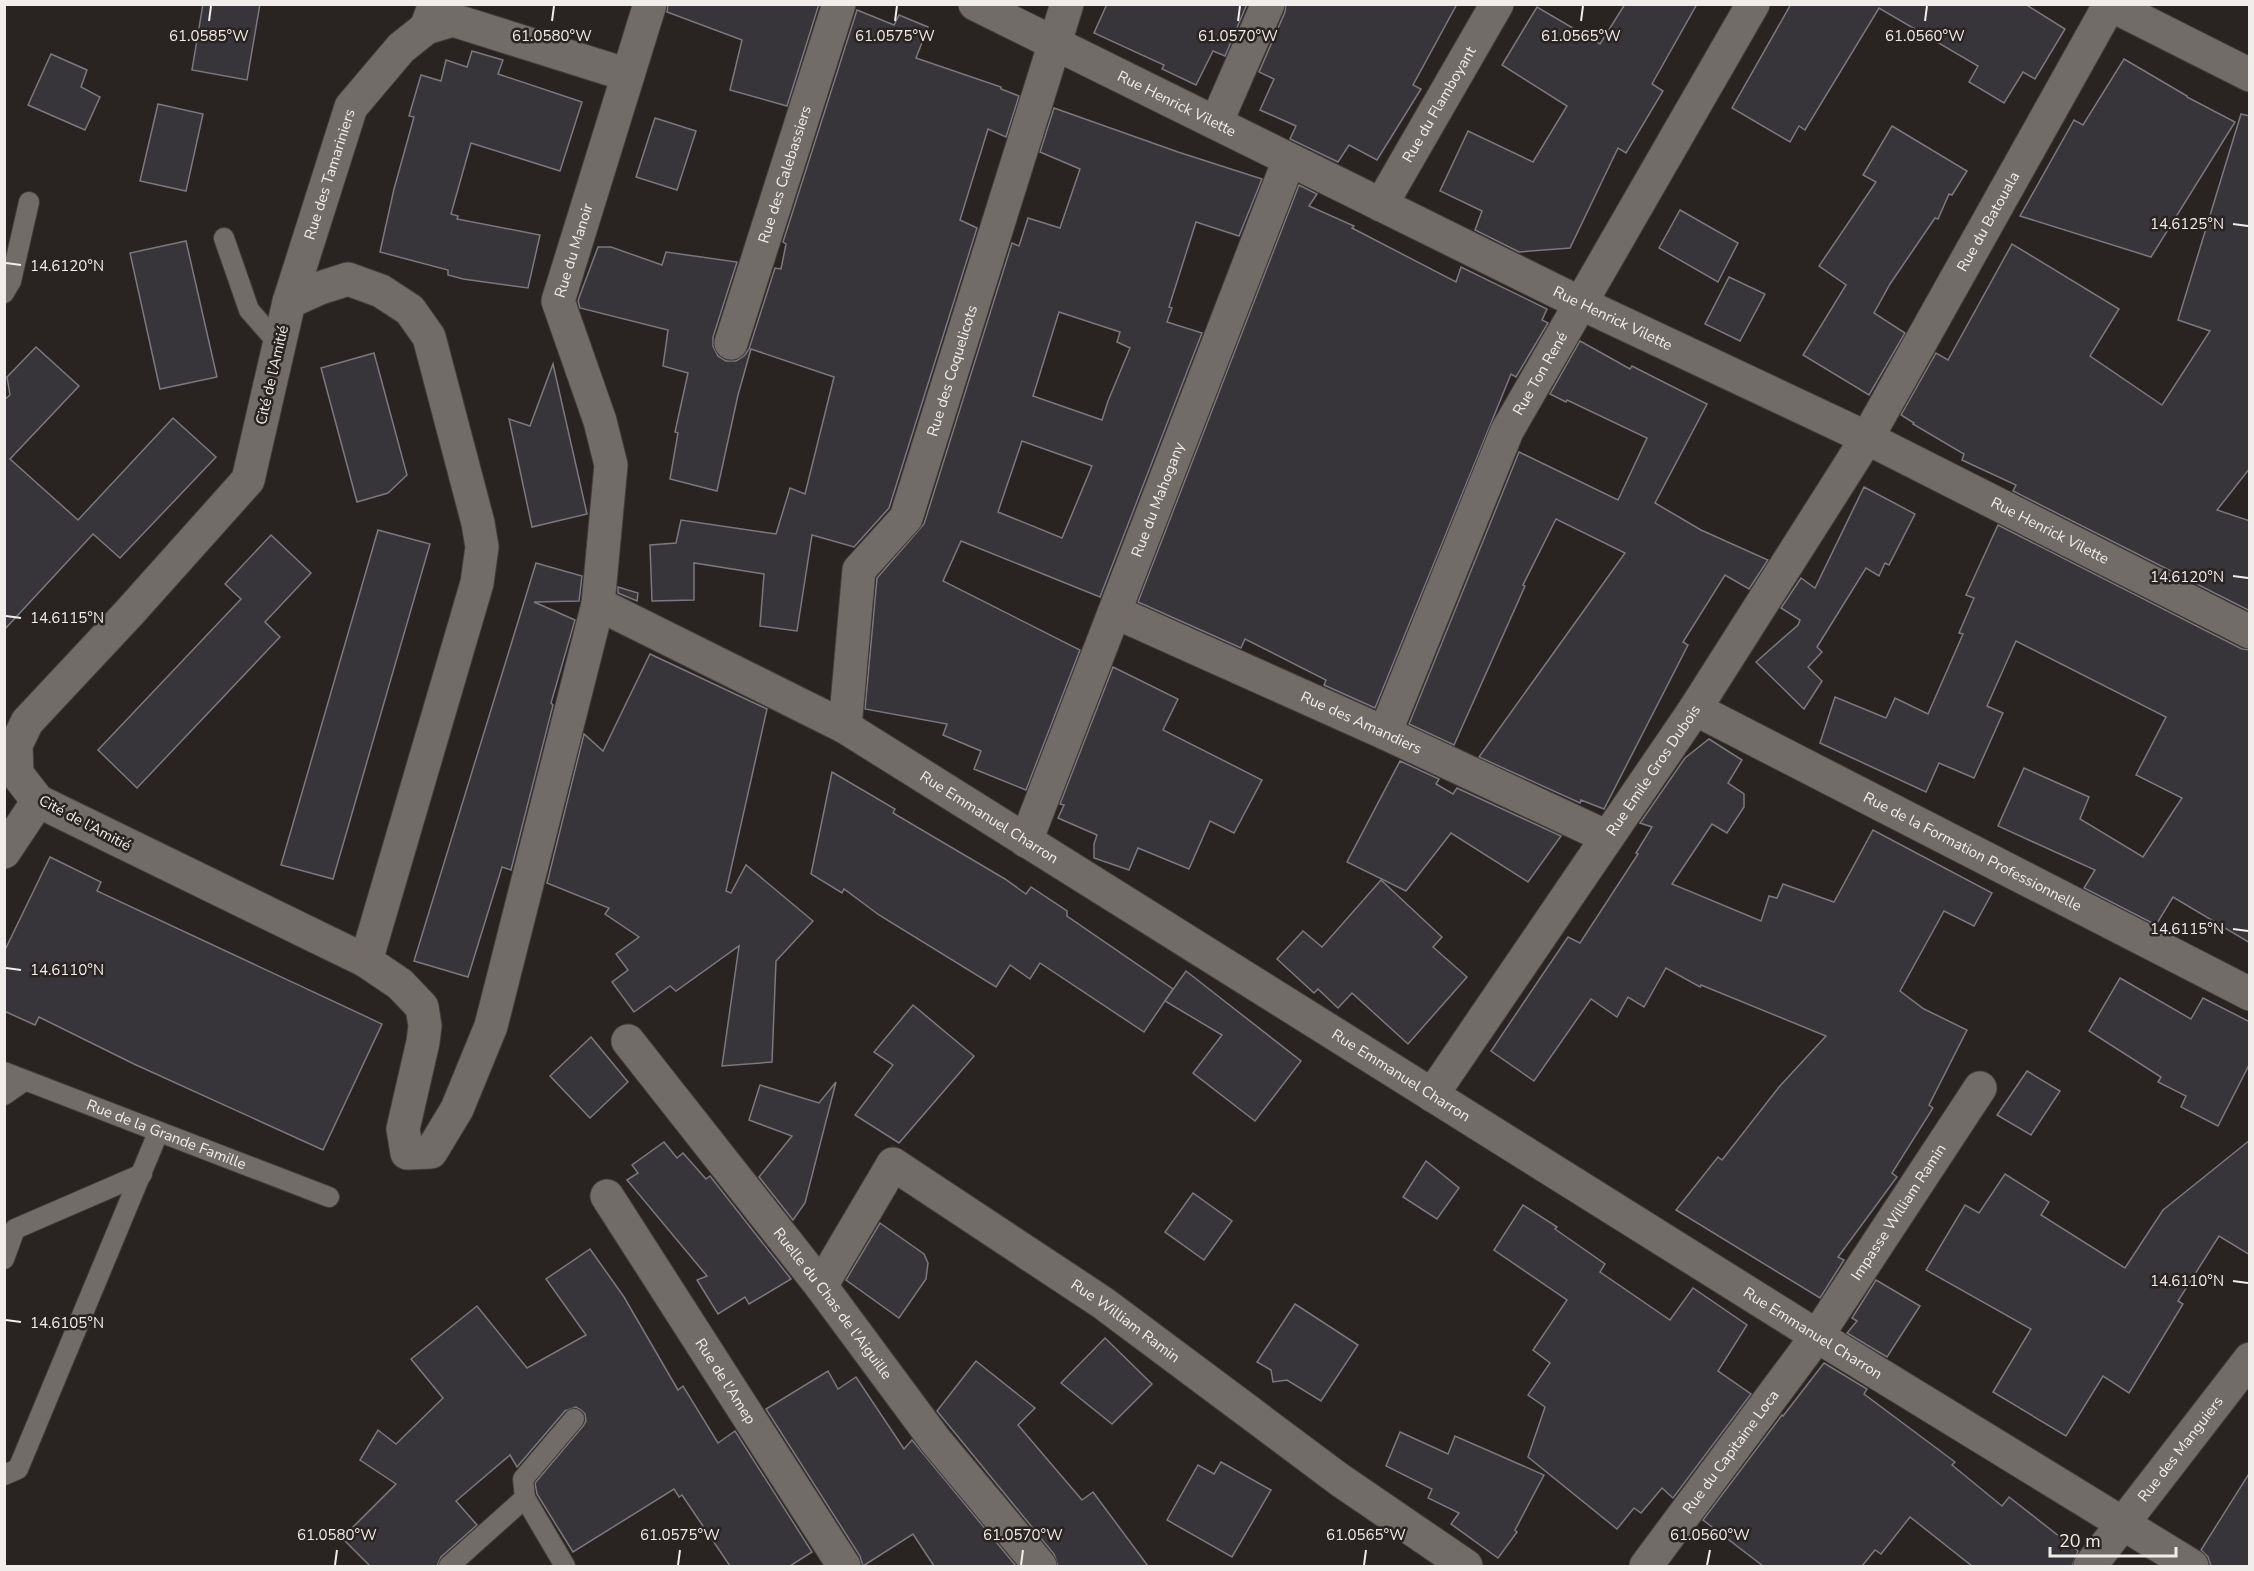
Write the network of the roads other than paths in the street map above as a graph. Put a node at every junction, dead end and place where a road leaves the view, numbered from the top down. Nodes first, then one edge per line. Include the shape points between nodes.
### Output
1 (650, 4) edge
2 (839, 4) edge
3 (975, 4) edge
4 (1067, 4) edge
5 (1268, 4) edge
6 (1497, 4) edge
7 (1753, 4) edge
8 (2110, 5) edge
9 (431, 16) edge
10 (1055, 44) junction
11 (628, 75) junction
12 (2250, 75) edge
13 (1216, 123) junction
14 (1289, 160) junction
15 (29, 202) dead end
16 (1381, 205) junction
17 (224, 238) dead end
18 (4, 293) edge
19 (289, 302) junction
20 (1580, 303) junction
21 (278, 342) junction
22 (731, 344) dead end
23 (1867, 438) junction
24 (598, 604) junction
25 (1115, 612) junction
26 (2250, 632) edge
27 (1695, 709) junction
28 (845, 727) junction
29 (1385, 733) junction
30 (38, 801) junction
31 (1607, 837) junction
32 (1026, 841) junction
33 (4, 852) edge
34 (366, 961) junction
35 (2250, 994) edge
36 (628, 1041) dead end
37 (4, 1072) edge
38 (24, 1081) junction
39 (1980, 1088) dead end
40 (4, 1095) edge
41 (1432, 1095) junction
42 (158, 1132) junction
43 (142, 1174) junction
44 (607, 1196) dead end
45 (329, 1197) dead end
46 (4, 1259) edge
47 (821, 1286) junction
48 (1816, 1336) junction
49 (2250, 1359) edge
50 (574, 1419) dead end
51 (4, 1475) edge
52 (525, 1498) junction
53 (2123, 1523) junction
54 (449, 1566) edge
55 (566, 1566) edge
56 (844, 1566) edge
57 (1040, 1566) edge
58 (1466, 1566) edge
59 (1646, 1566) edge
60 (2090, 1566) edge
61 (2192, 1566) edge

1 - 11 street, Rue du Manoir
2 - 22 street, Rue des Calebassiers
3 - 10 street, Rue Henrick Vilette
4 - 10 street, Rue des Coquelicots
5 - 13 street
6 - 16 street, Rue du Flamboyant
7 - 20 street, Rue Ton René
8 - 12 street
8 - 23 street, Rue du Batouala
9 - 11 street
9 - 19 street, Rue des Tamariniers via 351,107
10 - 13 street, Rue Henrick Vilette
10 - 28 street, Rue des Coquelicots via 906,518 858,570
11 - 24 street, Rue du Manoir via 558,301 600,421 611,465
13 - 14 street, Rue Henrick Vilette
14 - 16 street, Rue Henrick Vilette
14 - 25 street, Rue du Mahogany
15 - 18 lane via 11,281
16 - 20 street, Rue Henrick Vilette
17 - 21 lane via 249,310
19 - 21 street, Cité de l’Amitié
19 - 34 street via 348,279 381,291 410,310 429,337 482,547 477,583
20 - 23 street, Rue Henrick Vilette
20 - 29 street, Rue Ton René via 1507,430
21 - 30 street, Cité de l’Amitié via 248,480 27,722 16,745 17,774
23 - 26 street, Rue Henrick Vilette
23 - 27 street, Rue Emile Gros Dubois
24 - 28 street, Rue Emmanuel Charron
24 - 34 street, Cité de l’Amitié via 491,1026 458,1109 431,1152 407,1153 403,1129 423,1042 422,1007 400,984
25 - 29 street, Rue des Amandiers
25 - 32 street, Rue du Mahogany
27 - 31 street, Rue Emile Gros Dubois
27 - 35 street, Rue de la Formation Professionnelle
28 - 32 street, Rue Emmanuel Charron
29 - 31 street, Rue des Amandiers
30 - 33 street
30 - 34 street, Cité de l’Amitié
31 - 41 street, Rue Emile Gros Dubois
32 - 41 street, Rue Emmanuel Charron
36 - 47 street, Ruelle du Chas de l'Aiguille
37 - 38 lane, Rue de la Grande Famille
38 - 40 lane
38 - 42 lane, Rue de la Grande Famille
39 - 48 street, Impasse William Ramin
41 - 48 street, Rue Emmanuel Charron
42 - 43 lane
42 - 45 lane, Rue de la Grande Famille
43 - 46 lane via 15,1229
43 - 51 lane via 18,1469
44 - 56 street, Rue de l'Amep
47 - 57 street, Ruelle du Chas de l'Aiguille via 935,1440
47 - 58 street, Rue William Ramin via 893,1164 1103,1303 1340,1480
48 - 53 street, Rue Emmanuel Charron
48 - 59 street, Rue du Capitaine Loca
49 - 53 street, Rue des Manguiers
50 - 52 lane via 524,1479
52 - 54 lane
52 - 55 lane
53 - 60 street, Rue des Manguiers
53 - 61 street, Rue Emmanuel Charron

